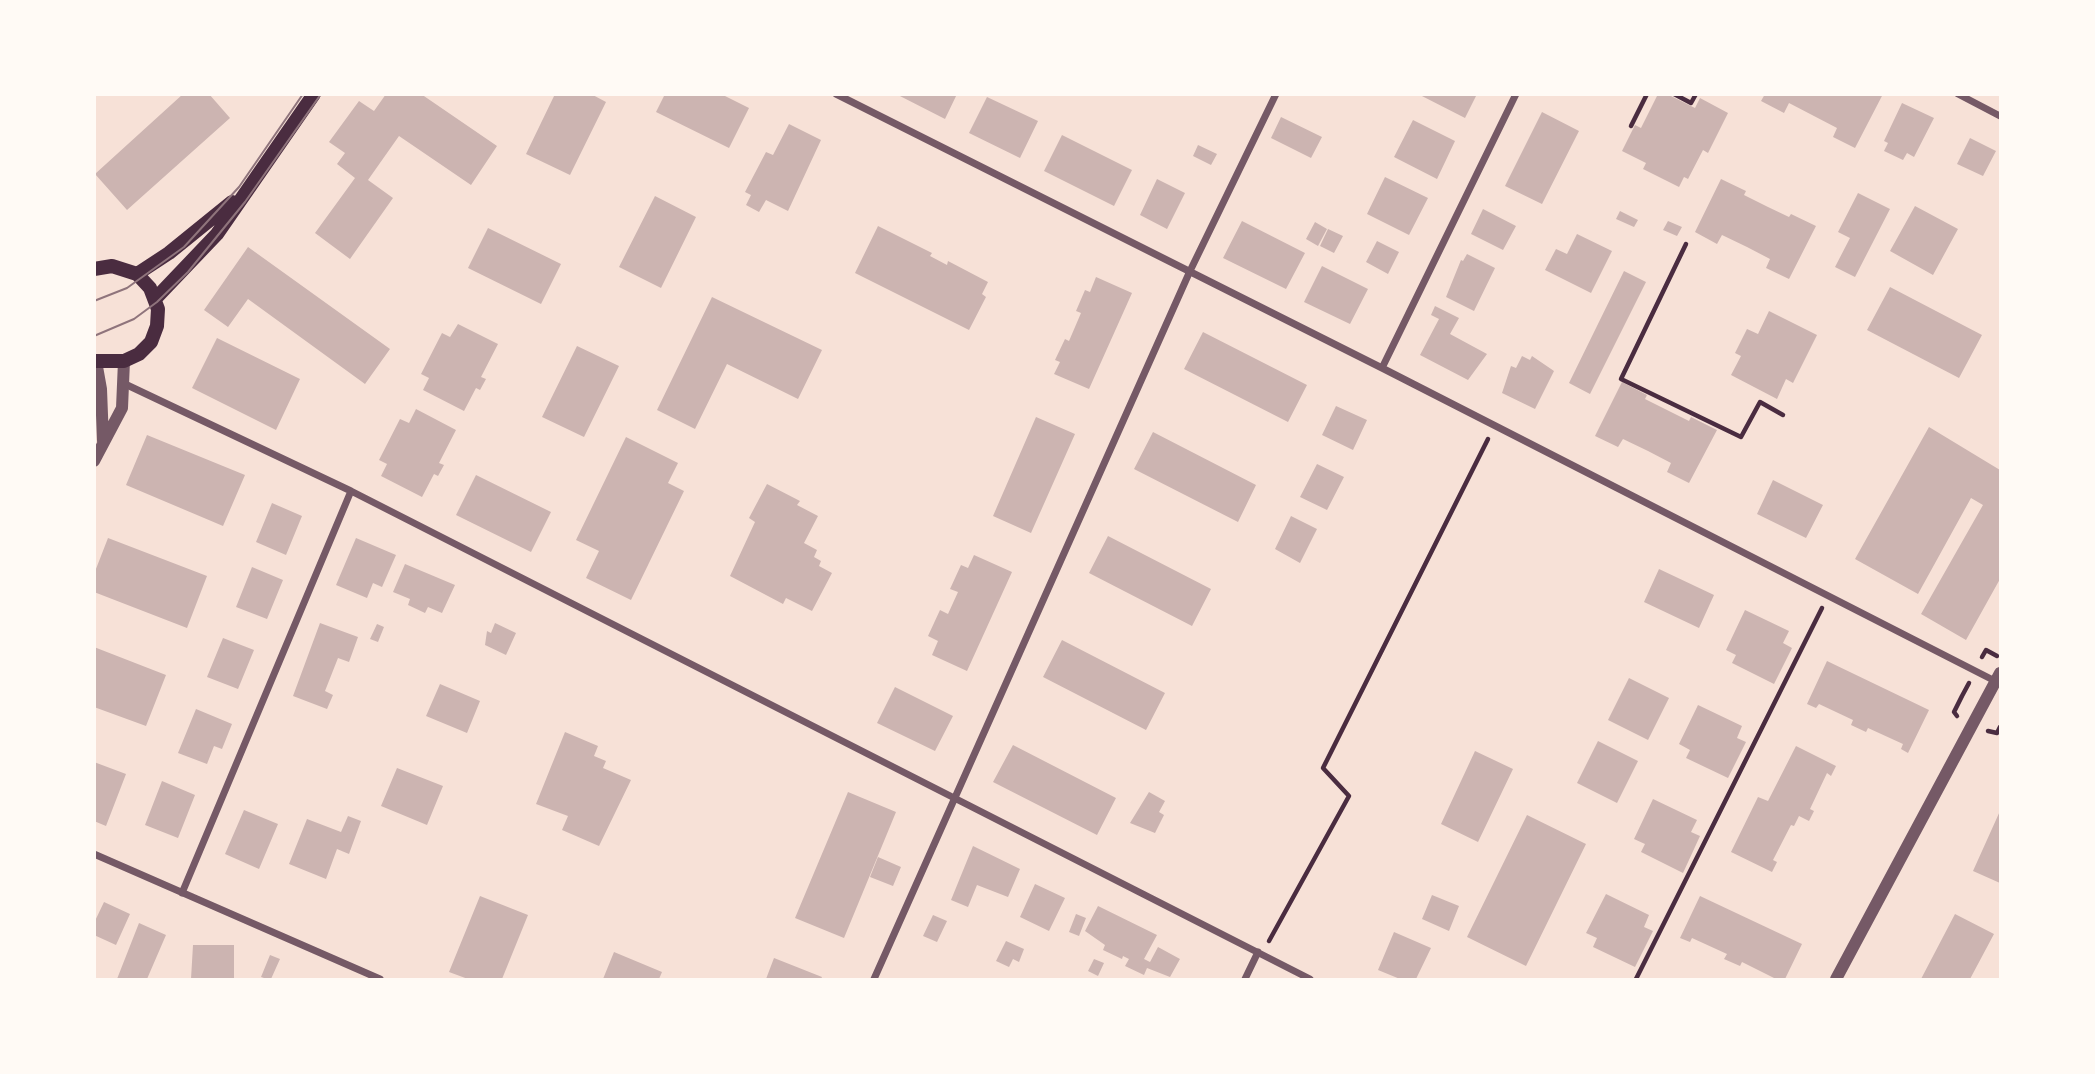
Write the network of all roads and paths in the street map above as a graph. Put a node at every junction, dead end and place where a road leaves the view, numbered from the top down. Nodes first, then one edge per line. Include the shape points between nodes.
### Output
1 (314, 94) edge
2 (836, 94) edge
3 (1276, 94) edge
4 (1516, 94) edge
5 (1647, 94) edge
6 (1674, 94) edge
7 (1696, 94) edge
8 (1958, 94) edge
9 (2000, 116) edge
10 (1631, 126) dead end
11 (248, 187) junction
12 (1686, 244) dead end
13 (94, 269) edge
14 (1190, 271) junction
15 (137, 274) junction
16 (156, 298) junction
17 (95, 361) edge
18 (124, 361) junction
19 (1382, 368) junction
20 (125, 384) junction
21 (1783, 415) dead end
22 (1495, 426) junction
23 (103, 441) junction
24 (94, 461) edge
25 (351, 491) junction
26 (1828, 596) junction
27 (1999, 680) edge
28 (2000, 727) edge
29 (1987, 731) dead end
30 (955, 798) junction
31 (94, 854) edge
32 (182, 893) junction
33 (1260, 953) junction
34 (356, 970) junction
35 (352, 979) edge
36 (380, 979) edge
37 (874, 979) edge
38 (1245, 979) edge
39 (1310, 979) edge
40 (1636, 979) edge
41 (1836, 979) edge

1 - 11 main road
2 - 14 street
3 - 14 street
4 - 19 street
5 - 10 path
6 - 7 path via 1691,103
8 - 9 street
11 - 15 main road
11 - 16 main road via 217,234
12 - 21 path via 1620,379 1741,437 1760,402
13 - 15 main road via 112,266
14 - 19 street
14 - 30 street
15 - 16 main road
16 - 18 main road via 157,326 150,342
17 - 18 main road
17 - 23 street
18 - 20 street
19 - 22 street
20 - 23 street via 122,408
20 - 25 street
22 - 26 street
22 - 33 path via 1322,768 1349,796
23 - 24 street
25 - 30 street
25 - 32 street
26 - 27 street
26 - 40 path
27 - 41 street
28 - 29 path via 1997,733
30 - 33 street
30 - 37 street
31 - 32 street
32 - 34 street
33 - 38 street
33 - 39 street
34 - 35 street
34 - 36 street

